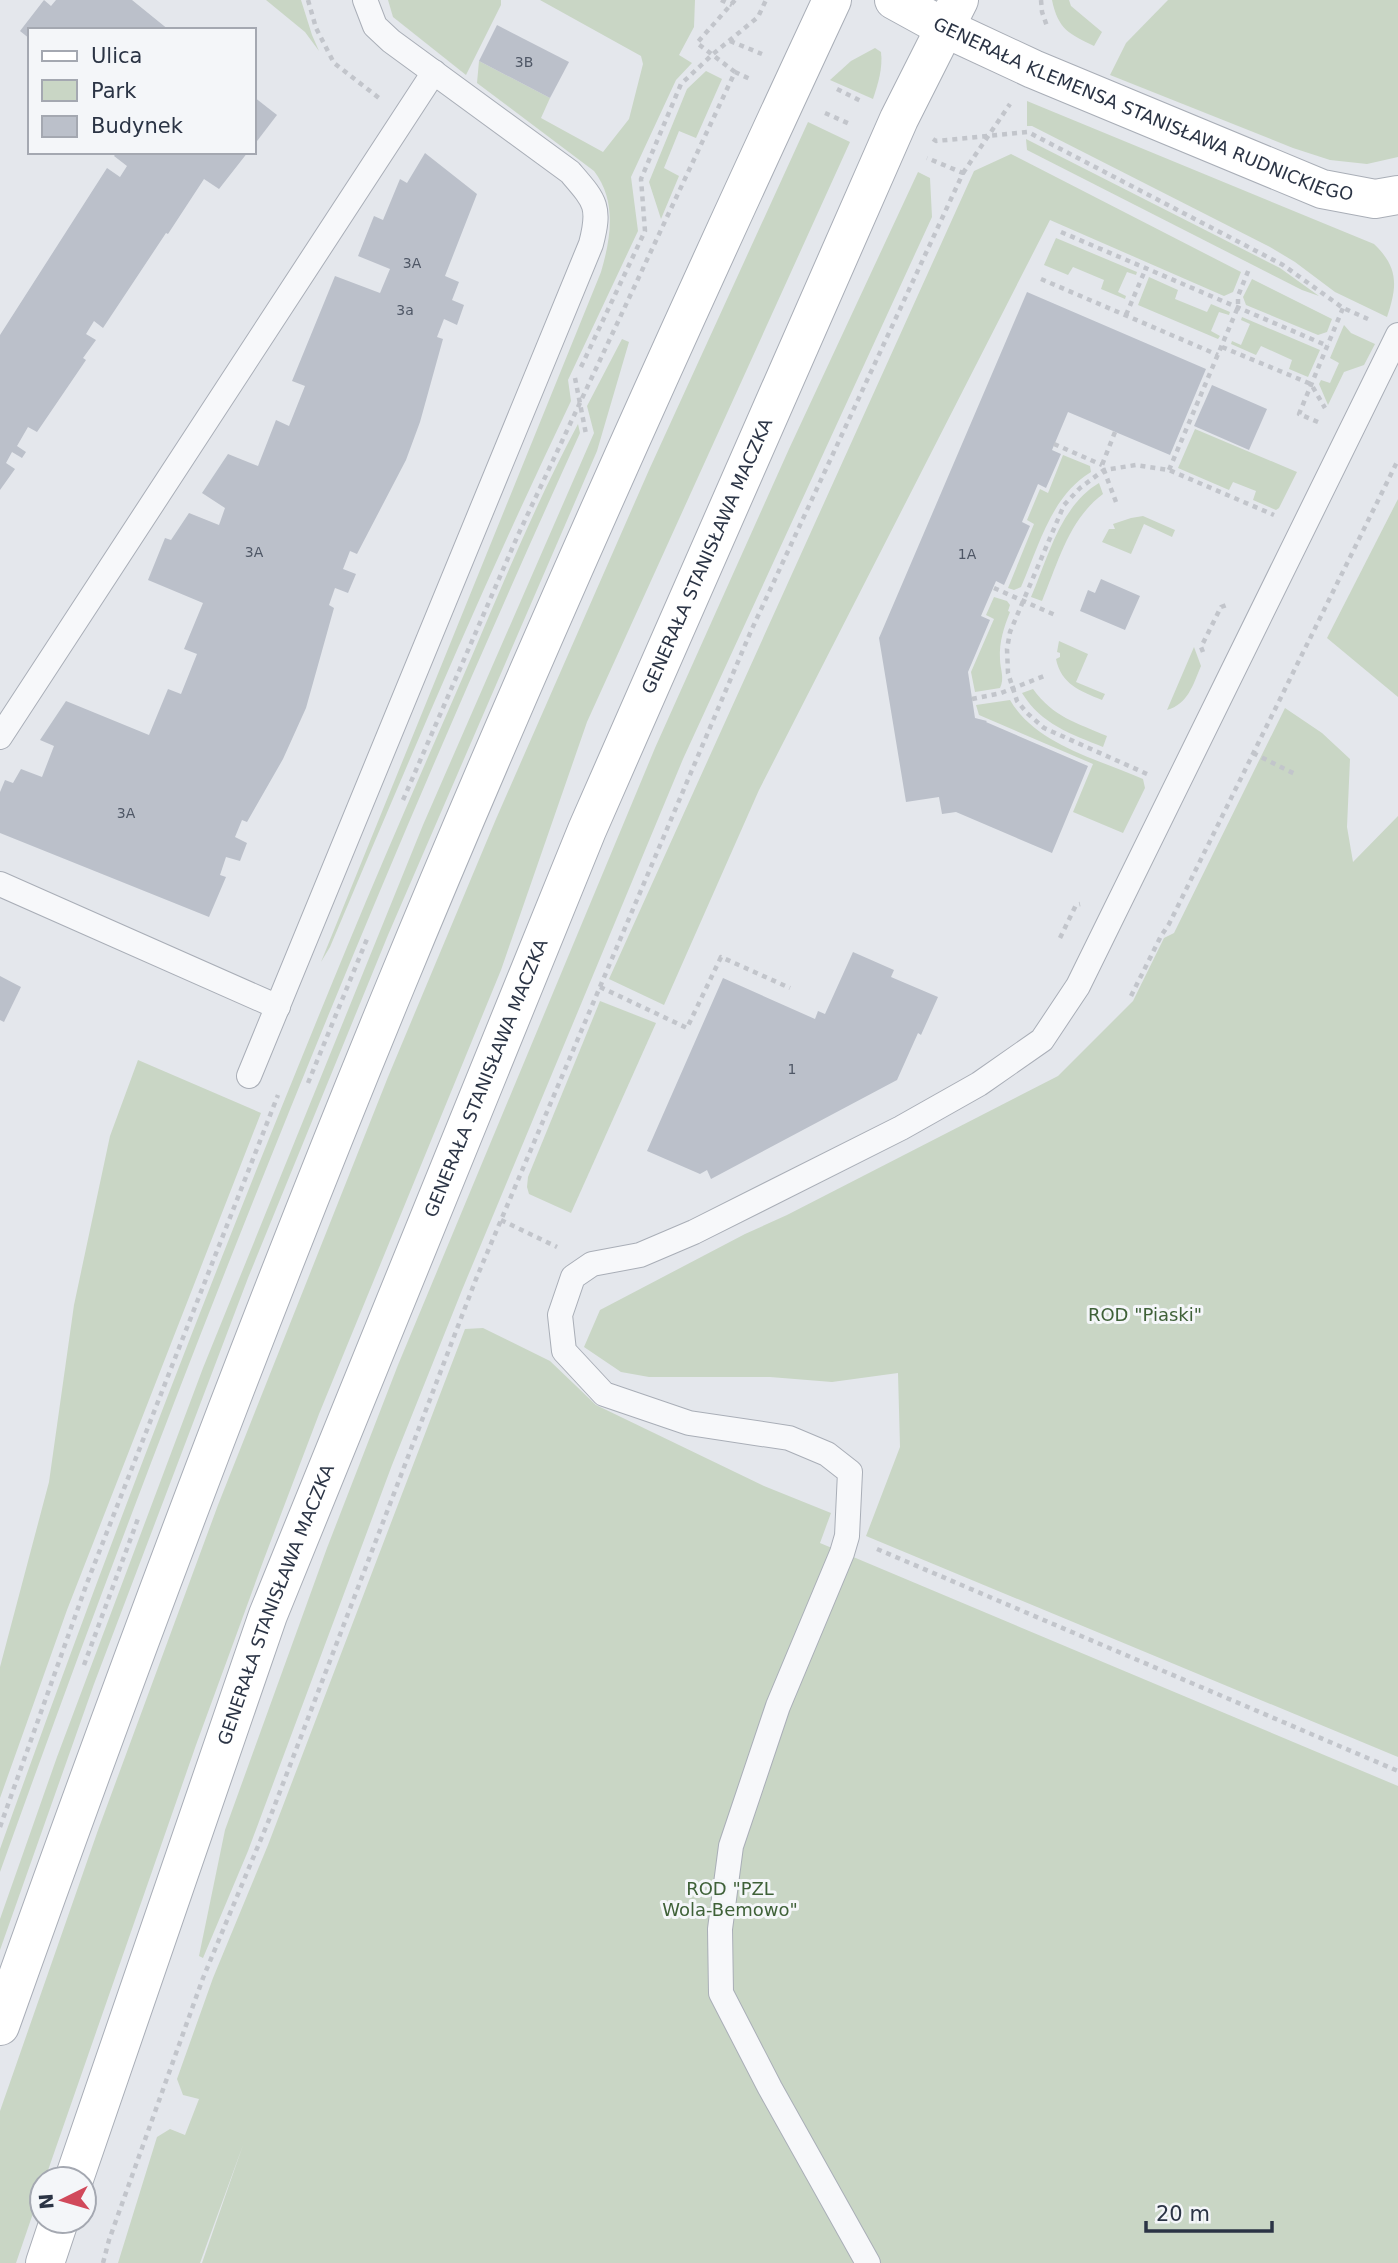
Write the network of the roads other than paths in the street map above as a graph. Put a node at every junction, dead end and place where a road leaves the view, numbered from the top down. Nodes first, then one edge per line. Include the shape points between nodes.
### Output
1 (365, 0) edge
2 (832, 0) edge
3 (894, 0) edge
4 (952, 14) edge
5 (434, 72) junction
6 (1398, 195) edge
7 (1398, 335) edge
8 (0, 737) edge
9 (0, 884) edge
10 (278, 1007) junction
11 (249, 1076) dead end
12 (0, 2026) edge
13 (79, 2165) edge
14 (54, 2235) edge
15 (45, 2263) edge
16 (868, 2263) edge

1 - 5 lane via 375,26
2 - 12 main road via 533,661 396,984 234,1389
3 - 4 main road, GENERAŁA KLEMENSA STANISŁAWA RUDNICKIEGO
4 - 6 main road, GENERAŁA KLEMENSA STANISŁAWA RUDNICKIEGO via 1033,69 1322,189 1375,200
4 - 13 main road, GENERAŁA STANISŁAWA MACZKA via 899,119 587,830 268,1615
5 - 8 lane
5 - 10 lane via 570,172 589,194 598,218
7 - 16 lane via 1078,986 1042,1040 924,1115 694,1232 640,1255 592,1264 573,1278 560,1315 564,1350 604,1394 689,1423 789,1438 827,1454 850,1472 842,1553 778,1706 731,1846 720,1929 721,1993
9 - 10 lane
10 - 11 lane
14 - 15 main road

